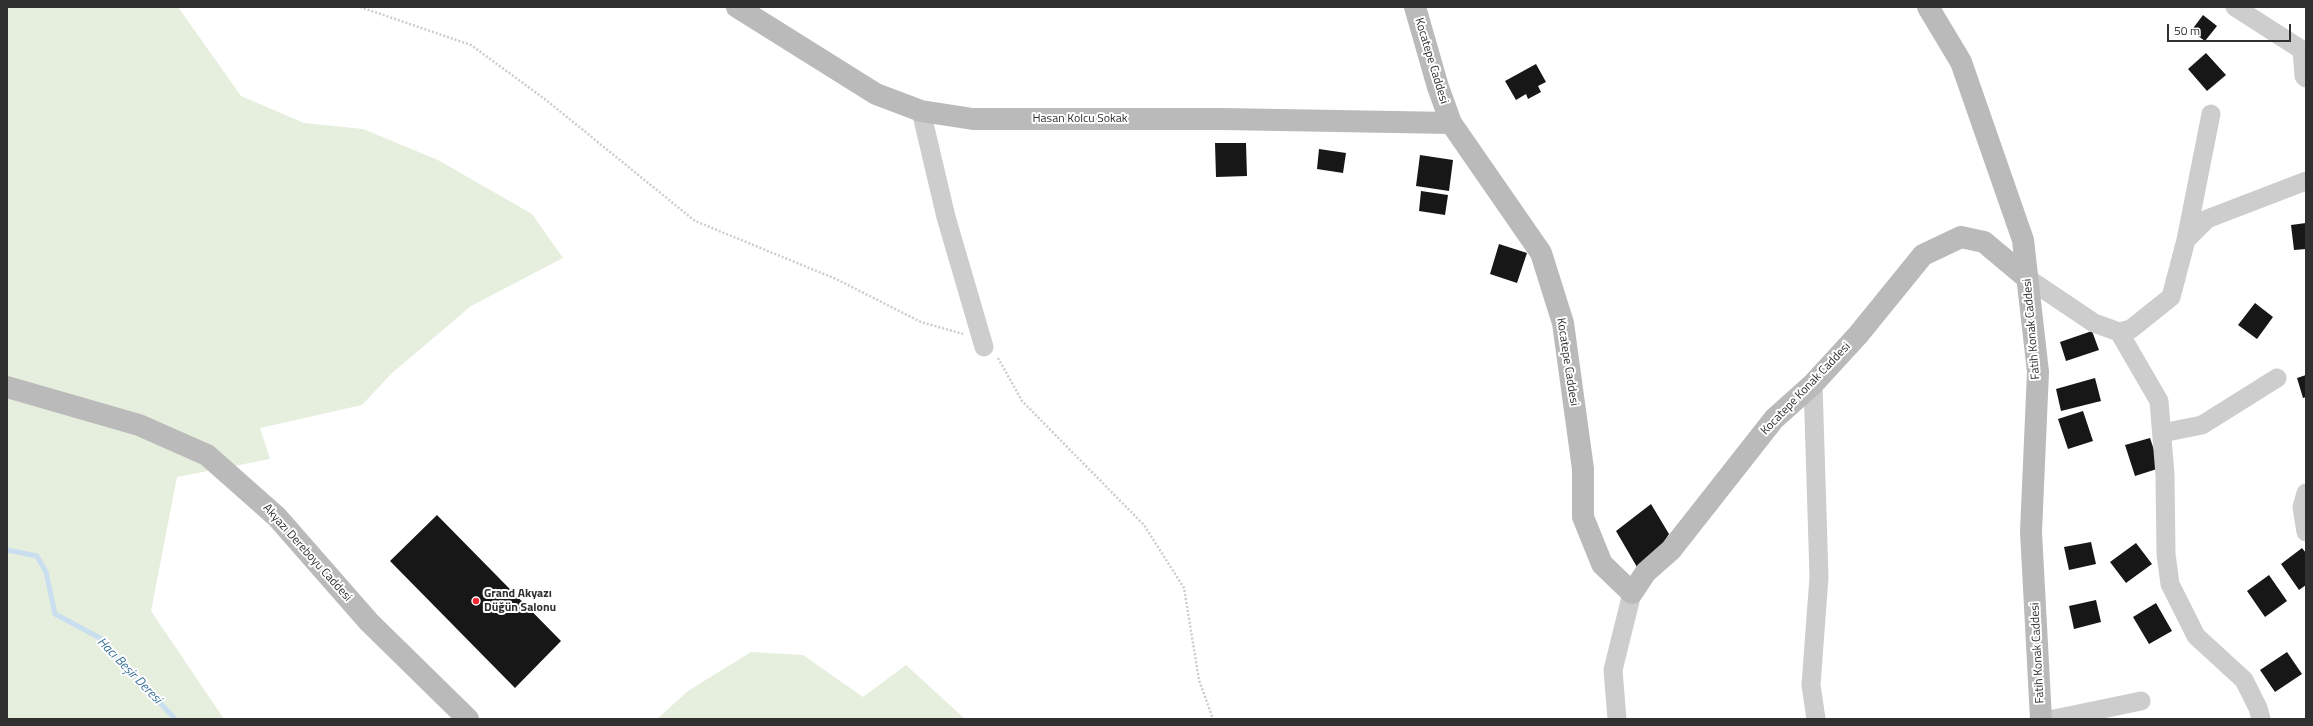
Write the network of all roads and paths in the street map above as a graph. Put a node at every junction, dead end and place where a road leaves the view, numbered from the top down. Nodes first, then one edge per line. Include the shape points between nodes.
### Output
1 (360, 7) edge
2 (737, 7) edge
3 (1415, 7) edge
4 (1928, 7) edge
5 (2235, 7) edge
6 (2306, 78) edge
7 (921, 111) junction
8 (2211, 114) dead end
9 (1451, 123) junction
10 (2306, 181) edge
11 (2186, 240) junction
12 (2027, 278) junction
13 (2119, 332) junction
14 (984, 347) junction
15 (2277, 378) dead end
16 (1813, 384) junction
17 (7, 387) edge
18 (2162, 433) junction
19 (2306, 493) edge
20 (2306, 532) edge
21 (1632, 593) junction
22 (2141, 701) dead end
23 (468, 719) edge
24 (1213, 719) edge
25 (1617, 719) edge
26 (1816, 719) edge
27 (2041, 719) edge
28 (2054, 719) edge
29 (2261, 719) edge

1 - 14 path via 470,45 546,100 694,221 836,279 921,322 965,334
2 - 7 main road, Hasan Kolcu Sokak via 876,94
3 - 9 main road, Kocatepe Caddesi via 1438,88
4 - 12 main road, Fatih Konak Caddesi via 1961,62 2023,240
5 - 6 street via 2302,50
7 - 9 main road, Hasan Kolcu Sokak via 973,119 1222,119
7 - 14 street via 946,217
8 - 11 street
9 - 21 main road, Kocatepe Caddesi via 1541,253 1563,323 1583,469 1583,517 1602,564
10 - 11 street via 2207,219
11 - 13 street via 2171,297 2130,329
12 - 13 street via 2094,323
12 - 16 main road, Kocatepe Konak Caddesi via 1984,242 1961,236 1923,255 1858,335
12 - 27 main road, Fatih Konak Caddesi via 2038,372 2031,532
13 - 18 street via 2159,401
14 - 24 path via 997,356 1022,401 1144,525 1184,588 1199,680
15 - 18 street via 2202,425
16 - 21 main road, Kocatepe Konak Caddesi via 1774,419 1670,550 1646,572
16 - 26 street via 1819,577 1810,685
17 - 23 main road, Akyazı Dereboyu Caddesi via 139,425 207,455 277,517 369,622
18 - 29 street via 2166,554 2170,584 2196,636 2244,680
19 - 20 street via 2302,507
21 - 25 street, Kocatepe Konak Caddesi via 1613,670
22 - 28 street

